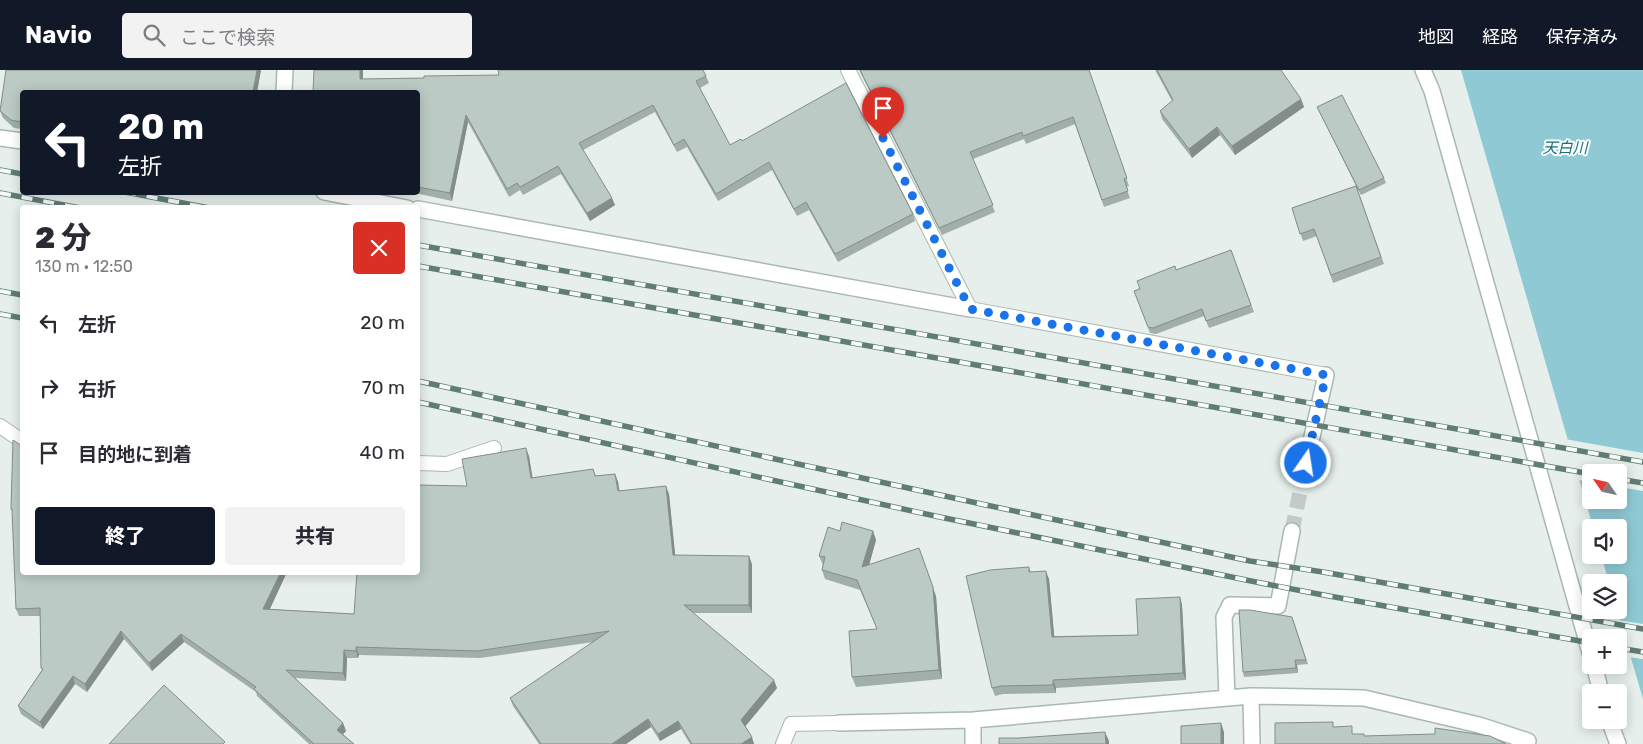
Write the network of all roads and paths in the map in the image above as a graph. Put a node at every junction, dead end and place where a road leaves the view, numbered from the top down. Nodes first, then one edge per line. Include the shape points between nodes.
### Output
1 (285, 70) edge
2 (848, 70) edge
3 (1423, 70) edge
4 (284, 90) edge
5 (0, 138) edge
6 (20, 141) edge
7 (340, 195) edge
8 (391, 205) edge
9 (420, 209) edge
10 (970, 309) junction
11 (1326, 375) joint
12 (0, 426) edge
13 (20, 440) edge
14 (494, 448) dead end
15 (420, 463) edge
16 (1306, 463) tunnel mouth
17 (1292, 531) tunnel mouth
18 (1583, 629) edge
19 (1251, 696) junction
20 (1227, 698) junction
21 (973, 720) junction
22 (839, 723) joint
23 (1612, 729) edge
24 (1529, 743) edge
25 (783, 744) edge
26 (973, 744) edge
27 (1252, 744) edge
28 (1618, 744) edge

1 - 4 street
2 - 10 lane
3 - 18 street via 1432,91
5 - 6 street
7 - 8 street
9 - 10 street
10 - 11 lane
11 - 16 street
12 - 13 lane
14 - 15 lane via 447,464
17 - 20 street via 1278,606 1230,605 1224,617
19 - 20 street
19 - 24 street via 1364,698 1479,725
19 - 27 street
20 - 21 street
21 - 22 street
21 - 26 street
22 - 25 lane via 791,724
23 - 28 street

